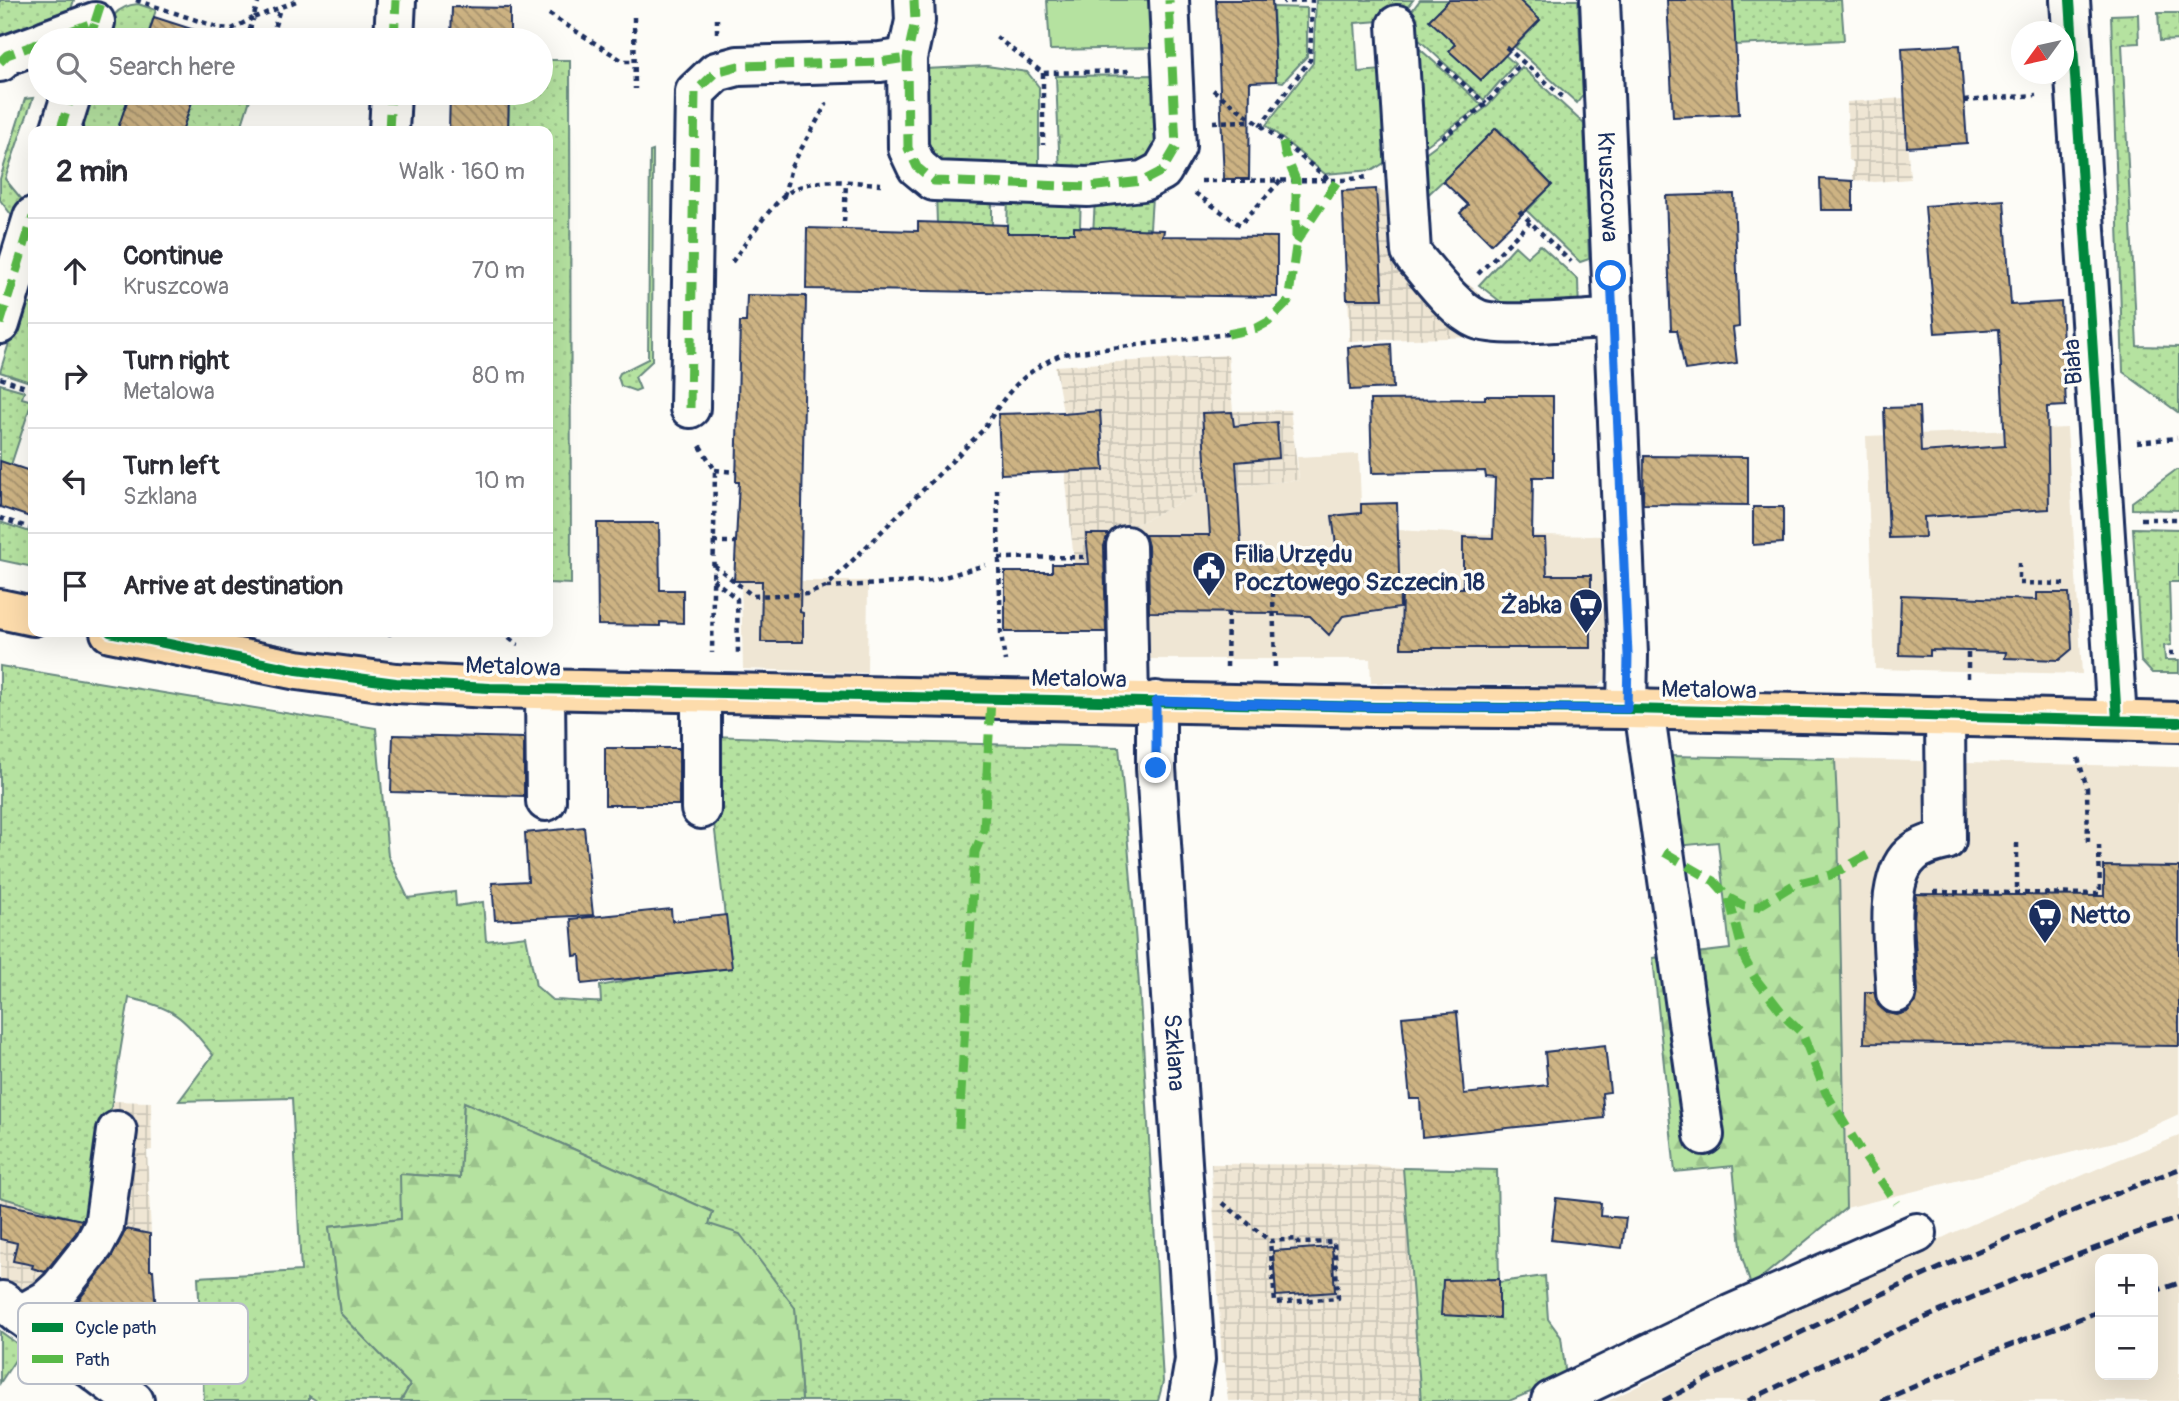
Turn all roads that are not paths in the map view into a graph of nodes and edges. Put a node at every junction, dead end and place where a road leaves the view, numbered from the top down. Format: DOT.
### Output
graph roads {
  1 [pos="396,0"];
  2 [pos="914,0"];
  3 [pos="1169,0"];
  4 [pos="1600,0"];
  5 [pos="2070,0"];
  6 [pos="95,21"];
  7 [pos="1397,25"];
  8 [pos="77,28"];
  9 [pos="395,28"];
  10 [pos="28,47"];
  11 [pos="907,58"];
  12 [pos="0,62"];
  13 [pos="68,105"];
  14 [pos="390,105"];
  15 [pos="62,126"];
  16 [pos="389,126"];
  17 [pos="28,233"];
  18 [pos="1613,319"];
  19 [pos="0,324"];
  20 [pos="695,421"];
  21 [pos="1126,551"];
  22 [pos="0,609"];
  23 [pos="28,615"];
  24 [pos="135,637"];
  25 [pos="545,689"];
  26 [pos="701,693"];
  27 [pos="1142,701"];
  28 [pos="1635,709"];
  29 [pos="1945,716"];
  30 [pos="2117,720"];
  31 [pos="2179,722"];
  32 [pos="547,801"];
  33 [pos="701,809"];
  34 [pos="1896,993"];
  35 [pos="117,1131"];
  36 [pos="1704,1135"];
  37 [pos="1917,1233"];
  38 [pos="31,1303"];
  39 [pos="112,1384"];
  40 [pos="134,1401"];
  41 [pos="1188,1401"];
  42 [pos="1551,1401"];
  1 -- 9 [label="street"];
  2 -- 11 [label="street"];
  3 -- 11 [label="street"];
  4 -- 18 [label="street, Kruszcowa"];
  5 -- 30 [label="street, Biała"];
  6 -- 8 [label="street"];
  7 -- 18 [label="street"];
  10 -- 12 [label="street"];
  11 -- 20 [label="street"];
  13 -- 15 [label="street"];
  14 -- 16 [label="street"];
  17 -- 19 [label="street"];
  18 -- 28 [label="street, Kruszcowa"];
  21 -- 27 [label="street, Szklana"];
  22 -- 23 [label="main road"];
  24 -- 25 [label="main road, Metalowa"];
  25 -- 26 [label="main road, Metalowa"];
  25 -- 32 [label="street"];
  26 -- 27 [label="main road, Metalowa"];
  26 -- 33 [label="street"];
  27 -- 28 [label="main road, Metalowa"];
  27 -- 41 [label="street, Szklana"];
  28 -- 29 [label="main road, Metalowa"];
  28 -- 36 [label="street, Kruszcowa"];
  29 -- 30 [label="main road, Metalowa"];
  29 -- 34 [label="street"];
  30 -- 31 [label="main road, Metalowa"];
  35 -- 38 [label="street"];
  37 -- 42 [label="street"];
  39 -- 40 [label="street"];
}
